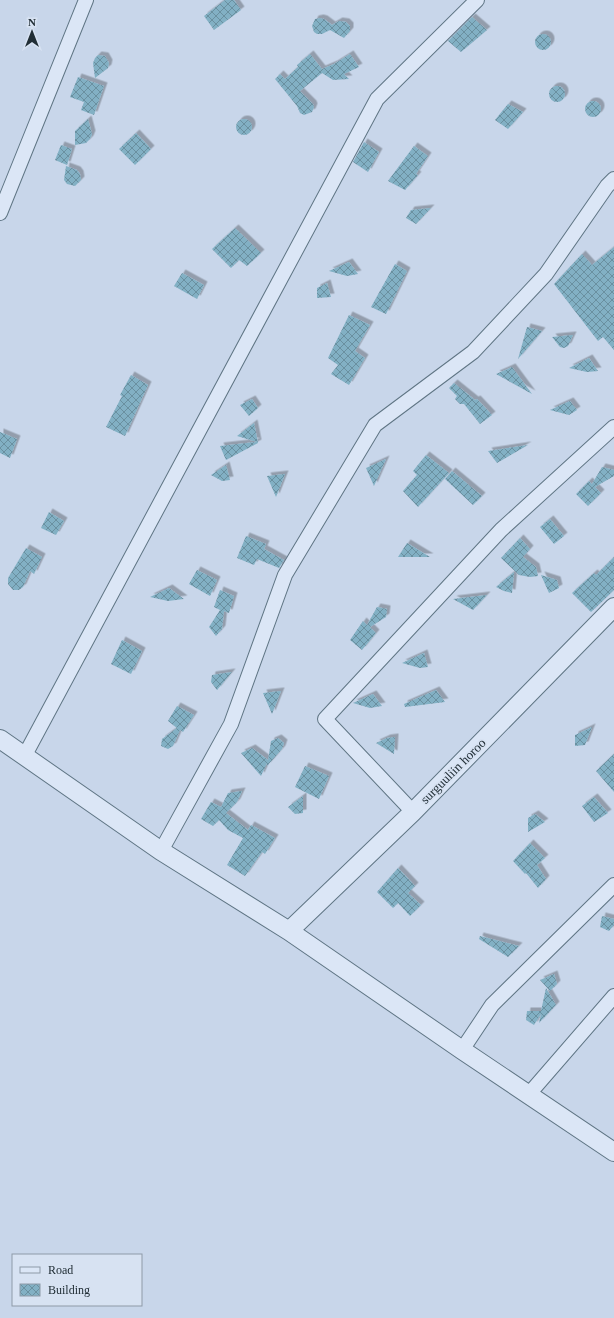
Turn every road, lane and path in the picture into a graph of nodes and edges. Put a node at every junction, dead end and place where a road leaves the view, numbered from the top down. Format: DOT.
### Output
graph roads {
  1 [pos="86,0"];
  2 [pos="477,0"];
  3 [pos="614,179"];
  4 [pos="0,213"];
  5 [pos="614,428"];
  6 [pos="614,607"];
  7 [pos="0,739"];
  8 [pos="25,754"];
  9 [pos="413,812"];
  10 [pos="161,851"];
  11 [pos="614,885"];
  12 [pos="289,931"];
  13 [pos="614,996"];
  14 [pos="462,1050"];
  15 [pos="529,1094"];
  16 [pos="614,1152"];
  1 -- 4 [label="street"];
  2 -- 8 [label="street"];
  3 -- 10 [label="street"];
  5 -- 9 [label="street"];
  6 -- 9 [label="street, surguuliin horoo"];
  7 -- 8 [label="street"];
  8 -- 10 [label="street"];
  9 -- 12 [label="street, surguuliin horoo"];
  10 -- 12 [label="street"];
  11 -- 14 [label="street"];
  12 -- 14 [label="street"];
  13 -- 15 [label="street"];
  14 -- 15 [label="street"];
  15 -- 16 [label="street"];
}
